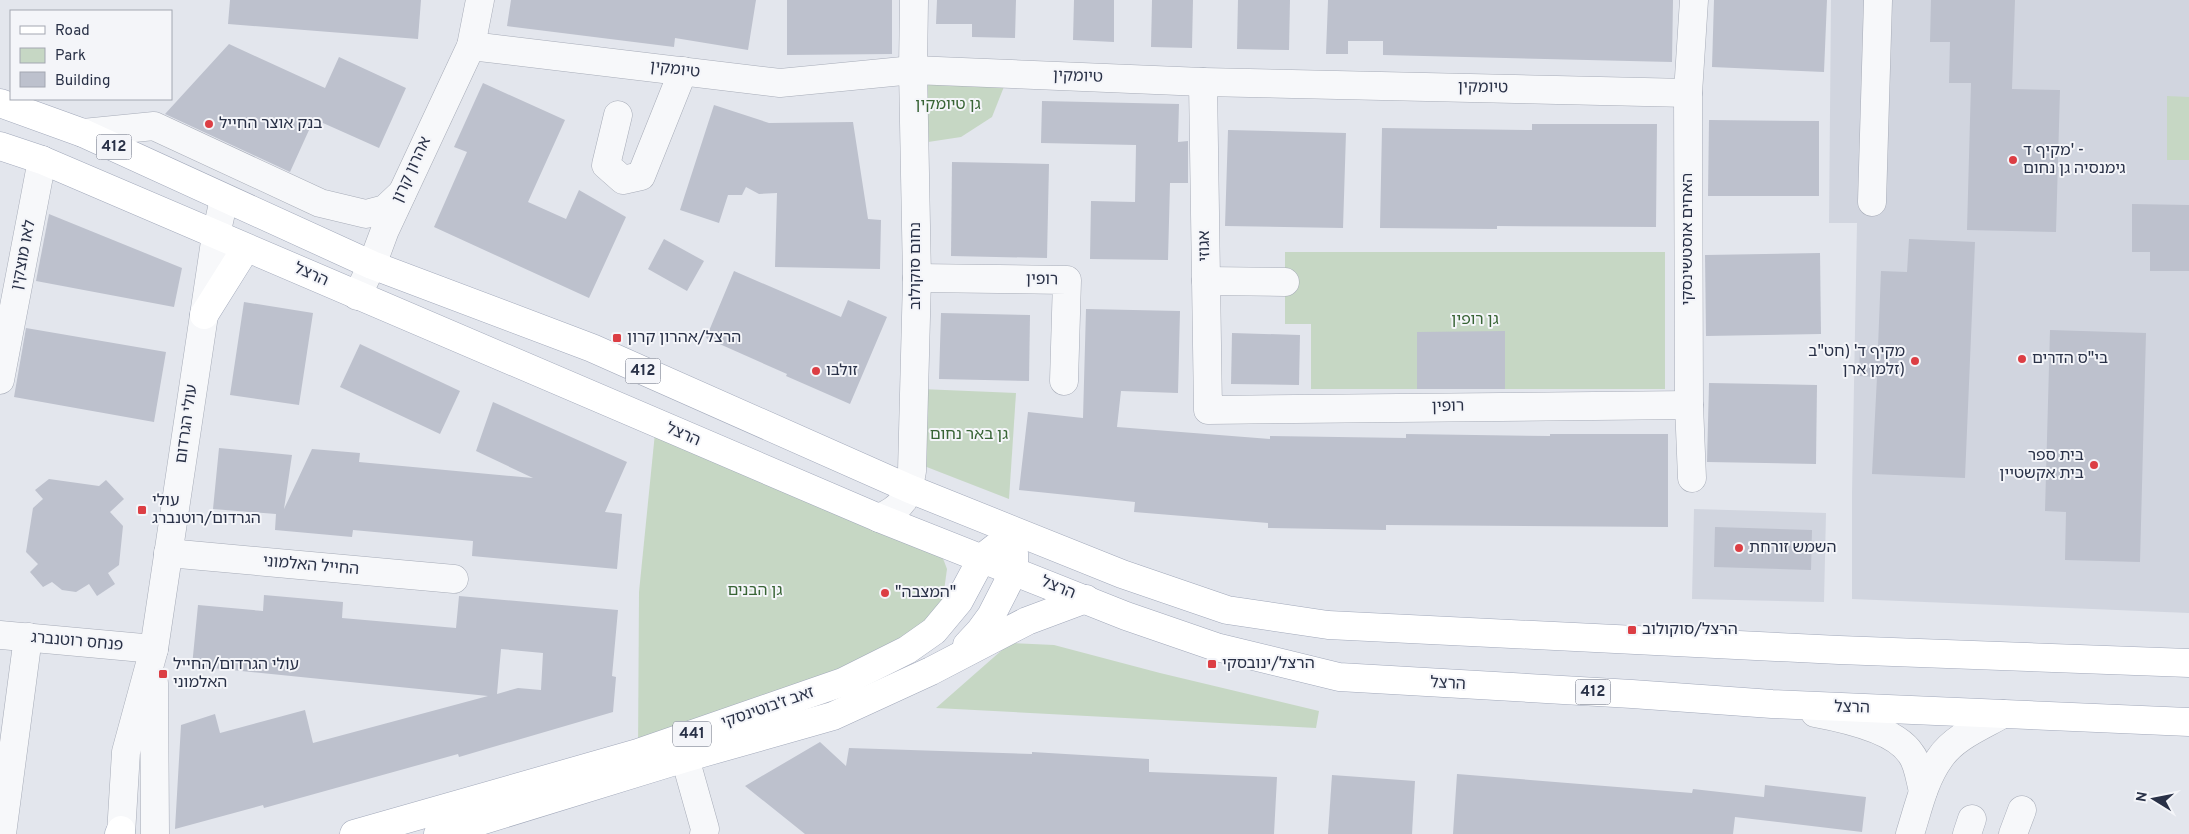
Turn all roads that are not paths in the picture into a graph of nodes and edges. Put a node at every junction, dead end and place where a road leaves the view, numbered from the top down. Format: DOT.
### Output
graph roads {
  1 [pos="480,0"];
  2 [pos="914,0"];
  3 [pos="1694,0"];
  4 [pos="1878,0"];
  5 [pos="471,46"];
  6 [pos="913,70"];
  7 [pos="683,71"];
  8 [pos="1203,82"];
  9 [pos="1688,93"];
  10 [pos="0,103"];
  11 [pos="618,115"];
  12 [pos="83,133"];
  13 [pos="0,146"];
  14 [pos="42,160"];
  15 [pos="402,193"];
  16 [pos="224,199"];
  17 [pos="1872,202"];
  18 [pos="216,235"];
  19 [pos="246,248"];
  20 [pos="372,265"];
  21 [pos="917,278"];
  22 [pos="1206,281"];
  23 [pos="1285,282"];
  24 [pos="357,296"];
  25 [pos="204,315"];
  26 [pos="0,380"];
  27 [pos="1064,381"];
  28 [pos="1689,405"];
  29 [pos="1208,410"];
  30 [pos="1692,478"];
  31 [pos="910,489"];
  32 [pos="879,518"];
  33 [pos="1014,532"];
  34 [pos="168,554"];
  35 [pos="982,558"];
  36 [pos="1014,571"];
  37 [pos="454,578"];
  38 [pos="1086,599"];
  39 [pos="0,635"];
  40 [pos="28,638"];
  41 [pos="154,650"];
  42 [pos="2189,663"];
  43 [pos="931,671"];
  44 [pos="1772,704"];
  45 [pos="2003,714"];
  46 [pos="2189,722"];
  47 [pos="685,758"];
  48 [pos="1923,791"];
  49 [pos="121,833"];
  50 [pos="2,834"];
  51 [pos="155,834"];
  52 [pos="354,834"];
  53 [pos="438,834"];
  54 [pos="704,834"];
  55 [pos="1910,834"];
  1 -- 5 [label="street, אהרון קרון"];
  2 -- 6 [label="street, נחום סוקולוב"];
  3 -- 9 [label="street, האחים אוסטשינסקי"];
  4 -- 17 [label="street"];
  5 -- 7 [label="street, טיומקין"];
  5 -- 15 [label="street, אהרון קרון"];
  6 -- 7 [label="street, טיומקין"];
  6 -- 8 [label="street, טיומקין"];
  6 -- 21 [label="street, נחום סוקולוב"];
  7 -- 11 [label="street"];
  8 -- 9 [label="street, טיומקין"];
  8 -- 22 [label="street, אגוזי"];
  9 -- 28 [label="street, האחים אוסטשינסקי"];
  10 -- 12 [label="main road, 412"];
  12 -- 15 [label="street"];
  12 -- 16 [label="main road, 412"];
  13 -- 14 [label="main road, הרצל / 412"];
  14 -- 18 [label="main road, הרצל / 412"];
  14 -- 26 [label="street, לאו מוצקין"];
  15 -- 20 [label="street, אהרון קרון"];
  16 -- 18 [label="street, עולי הגרדום"];
  16 -- 20 [label="main road, 412"];
  18 -- 19 [label="main road, הרצל / 412"];
  18 -- 25 [label="street, עולי הגרדום"];
  19 -- 24 [label="main road, הרצל / 412"];
  19 -- 25 [label="main road"];
  20 -- 24 [label="street, אהרון קרון"];
  20 -- 31 [label="main road, 412"];
  21 -- 27 [label="street, רופין"];
  21 -- 31 [label="street, נחום סוקולוב"];
  22 -- 23 [label="street"];
  22 -- 29 [label="street, אגוזי"];
  24 -- 32 [label="main road, הרצל / 412"];
  25 -- 34 [label="street, עולי הגרדום"];
  28 -- 29 [label="street, רופין"];
  28 -- 30 [label="street, האחים אוסטשינסקי"];
  31 -- 32 [label="street"];
  31 -- 33 [label="main road, 412"];
  32 -- 35 [label="main road, הרצל / 412"];
  33 -- 35 [label="main road, זאב ז'בוטינסקי / 441"];
  33 -- 36 [label="main road"];
  33 -- 42 [label="main road, 412"];
  34 -- 37 [label="street, החייל האלמוני"];
  34 -- 41 [label="street, עולי הגרדום"];
  35 -- 36 [label="main road, הרצל / 412"];
  35 -- 52 [label="main road, זאב ז'בוטינסקי / 441"];
  36 -- 38 [label="main road, הרצל / 412"];
  36 -- 43 [label="main road"];
  38 -- 43 [label="main road, זאב ז'בוטינסקי / 441"];
  38 -- 44 [label="main road, הרצל / 412"];
  39 -- 40 [label="street, פנחס רוטנברג"];
  40 -- 41 [label="street, פנחס רוטנברג"];
  40 -- 50 [label="street"];
  41 -- 49 [label="street, עולי הגרדום"];
  41 -- 51 [label="street, עולי הגרדום"];
  43 -- 47 [label="main road, זאב ז'בוטינסקי / 441"];
  44 -- 45 [label="main road, הרצל / 412"];
  44 -- 48 [label="street"];
  45 -- 46 [label="main road, הרצל / 412"];
  45 -- 48 [label="street"];
  47 -- 53 [label="main road, זאב ז'בוטינסקי / 441"];
  47 -- 54 [label="street"];
  48 -- 55 [label="street"];
}
